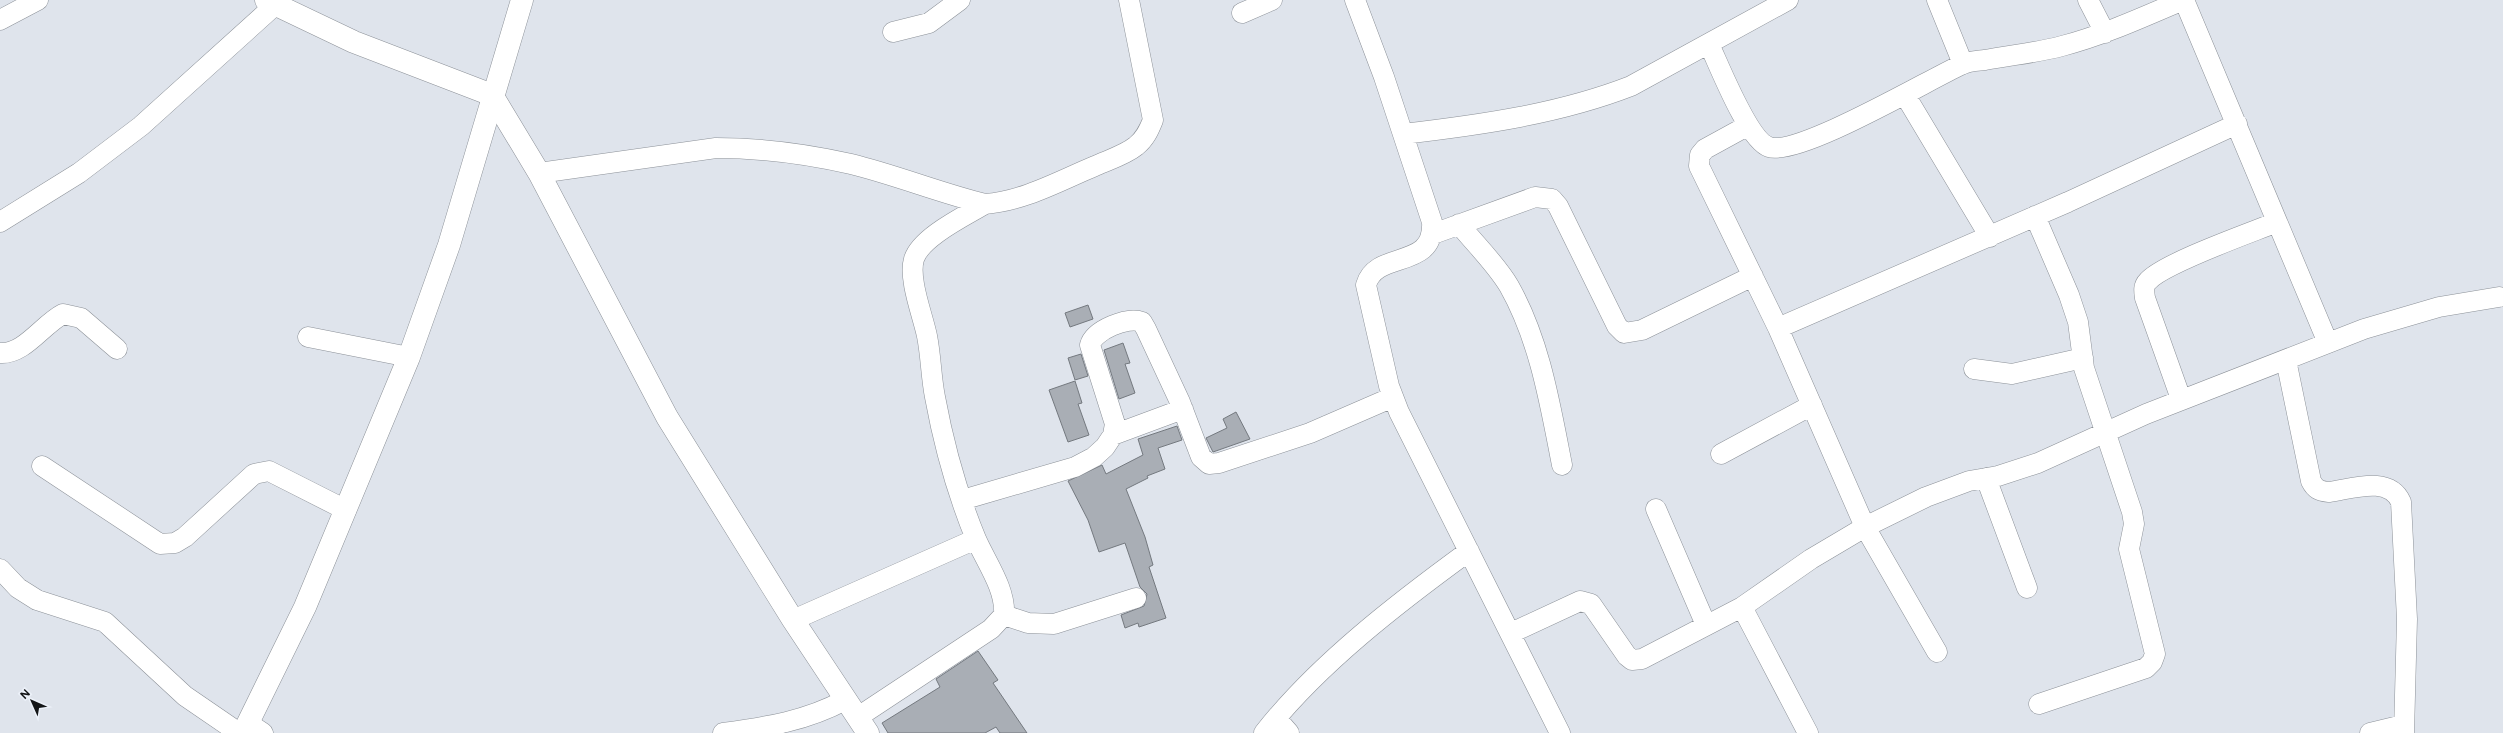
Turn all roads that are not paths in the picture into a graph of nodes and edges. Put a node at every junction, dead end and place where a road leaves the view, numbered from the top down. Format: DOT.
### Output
graph roads {
  1 [pos="38,0"];
  2 [pos="522,0"];
  3 [pos="960,0"];
  4 [pos="1129,0"];
  5 [pos="1272,0"];
  6 [pos="1355,0"];
  7 [pos="1788,0"];
  8 [pos="1937,0"];
  9 [pos="2088,0"];
  10 [pos="2184,0"];
  11 [pos="270,2"];
  12 [pos="1242,13"];
  13 [pos="0,20"];
  14 [pos="892,32"];
  15 [pos="2105,33"];
  16 [pos="1710,44"];
  17 [pos="1963,64"];
  18 [pos="492,95"];
  19 [pos="1905,95"];
  20 [pos="2237,124"];
  21 [pos="1748,126"];
  22 [pos="1403,134"];
  23 [pos="539,173"];
  24 [pos="985,204"];
  25 [pos="2035,216"];
  26 [pos="0,222"];
  27 [pos="2277,222"];
  28 [pos="1459,224"];
  29 [pos="1433,234"];
  30 [pos="1990,237"];
  31 [pos="1753,276"];
  32 [pos="2499,297"];
  33 [pos="1778,328"];
  34 [pos="308,337"];
  35 [pos="2328,343"];
  36 [pos="117,349"];
  37 [pos="0,353"];
  38 [pos="409,357"];
  39 [pos="2082,358"];
  40 [pos="2286,360"];
  41 [pos="1974,369"];
  42 [pos="1393,398"];
  43 [pos="2181,399"];
  44 [pos="1812,405"];
  45 [pos="1183,409"];
  46 [pos="2106,432"];
  47 [pos="1113,435"];
  48 [pos="1721,454"];
  49 [pos="1562,465"];
  50 [pos="42,466"];
  51 [pos="1986,478"];
  52 [pos="962,500"];
  53 [pos="1656,509"];
  54 [pos="346,510"];
  55 [pos="1866,527"];
  56 [pos="976,539"];
  57 [pos="1469,551"];
  58 [pos="0,569"];
  59 [pos="2027,588"];
  60 [pos="1136,598"];
  61 [pos="1742,607"];
  62 [pos="1004,615"];
  63 [pos="793,620"];
  64 [pos="1706,625"];
  65 [pos="1510,633"];
  66 [pos="1936,652"];
  67 [pos="2039,704"];
  68 [pos="857,717"];
  69 [pos="1270,725"];
  70 [pos="2404,729"];
  71 [pos="248,730"];
  72 [pos="723,733"];
  73 [pos="1288,733"];
  74 [pos="1560,733"];
  75 [pos="1808,733"];
  76 [pos="2370,733"];
  1 -- 13 [label="street"];
  2 -- 18 [label="street"];
  3 -- 14 [label="street"];
  4 -- 24 [label="street"];
  5 -- 12 [label="street"];
  6 -- 22 [label="street"];
  7 -- 16 [label="street"];
  8 -- 17 [label="street"];
  9 -- 15 [label="street"];
  10 -- 15 [label="street"];
  10 -- 20 [label="street"];
  11 -- 18 [label="street"];
  11 -- 26 [label="street"];
  15 -- 17 [label="street"];
  16 -- 21 [label="street"];
  16 -- 22 [label="street"];
  17 -- 19 [label="street"];
  18 -- 23 [label="street"];
  18 -- 38 [label="street"];
  19 -- 21 [label="street"];
  19 -- 30 [label="street"];
  20 -- 25 [label="street"];
  20 -- 27 [label="street"];
  21 -- 31 [label="street"];
  22 -- 29 [label="street"];
  23 -- 24 [label="street"];
  23 -- 63 [label="street"];
  24 -- 52 [label="street"];
  25 -- 30 [label="street"];
  25 -- 39 [label="street"];
  27 -- 35 [label="street"];
  27 -- 43 [label="street"];
  28 -- 29 [label="street"];
  28 -- 31 [label="street"];
  28 -- 49 [label="street"];
  29 -- 42 [label="street"];
  30 -- 33 [label="street"];
  31 -- 33 [label="street"];
  32 -- 35 [label="street"];
  33 -- 44 [label="street"];
  34 -- 38 [label="street"];
  35 -- 40 [label="street"];
  36 -- 37 [label="street"];
  38 -- 54 [label="street"];
  39 -- 41 [label="street"];
  39 -- 46 [label="street"];
  40 -- 43 [label="street"];
  40 -- 70 [label="street"];
  42 -- 45 [label="street"];
  42 -- 57 [label="street"];
  43 -- 46 [label="street"];
  44 -- 48 [label="street"];
  44 -- 55 [label="street"];
  45 -- 47 [label="street"];
  45 -- 47 [label="street"];
  46 -- 51 [label="street"];
  46 -- 67 [label="street"];
  47 -- 52 [label="street"];
  50 -- 54 [label="street"];
  51 -- 55 [label="street"];
  51 -- 59 [label="street"];
  52 -- 56 [label="street"];
  53 -- 64 [label="street"];
  54 -- 71 [label="street"];
  55 -- 61 [label="street"];
  55 -- 66 [label="street"];
  56 -- 62 [label="street"];
  56 -- 63 [label="street"];
  57 -- 65 [label="street"];
  57 -- 69 [label="street"];
  58 -- 71 [label="street"];
  60 -- 62 [label="street"];
  61 -- 64 [label="street"];
  61 -- 75 [label="street"];
  62 -- 68 [label="street"];
  63 -- 68 [label="street"];
  64 -- 65 [label="street"];
  65 -- 74 [label="street"];
  68 -- 72 [label="street"];
  69 -- 73 [label="street"];
  70 -- 76 [label="street"];
}
